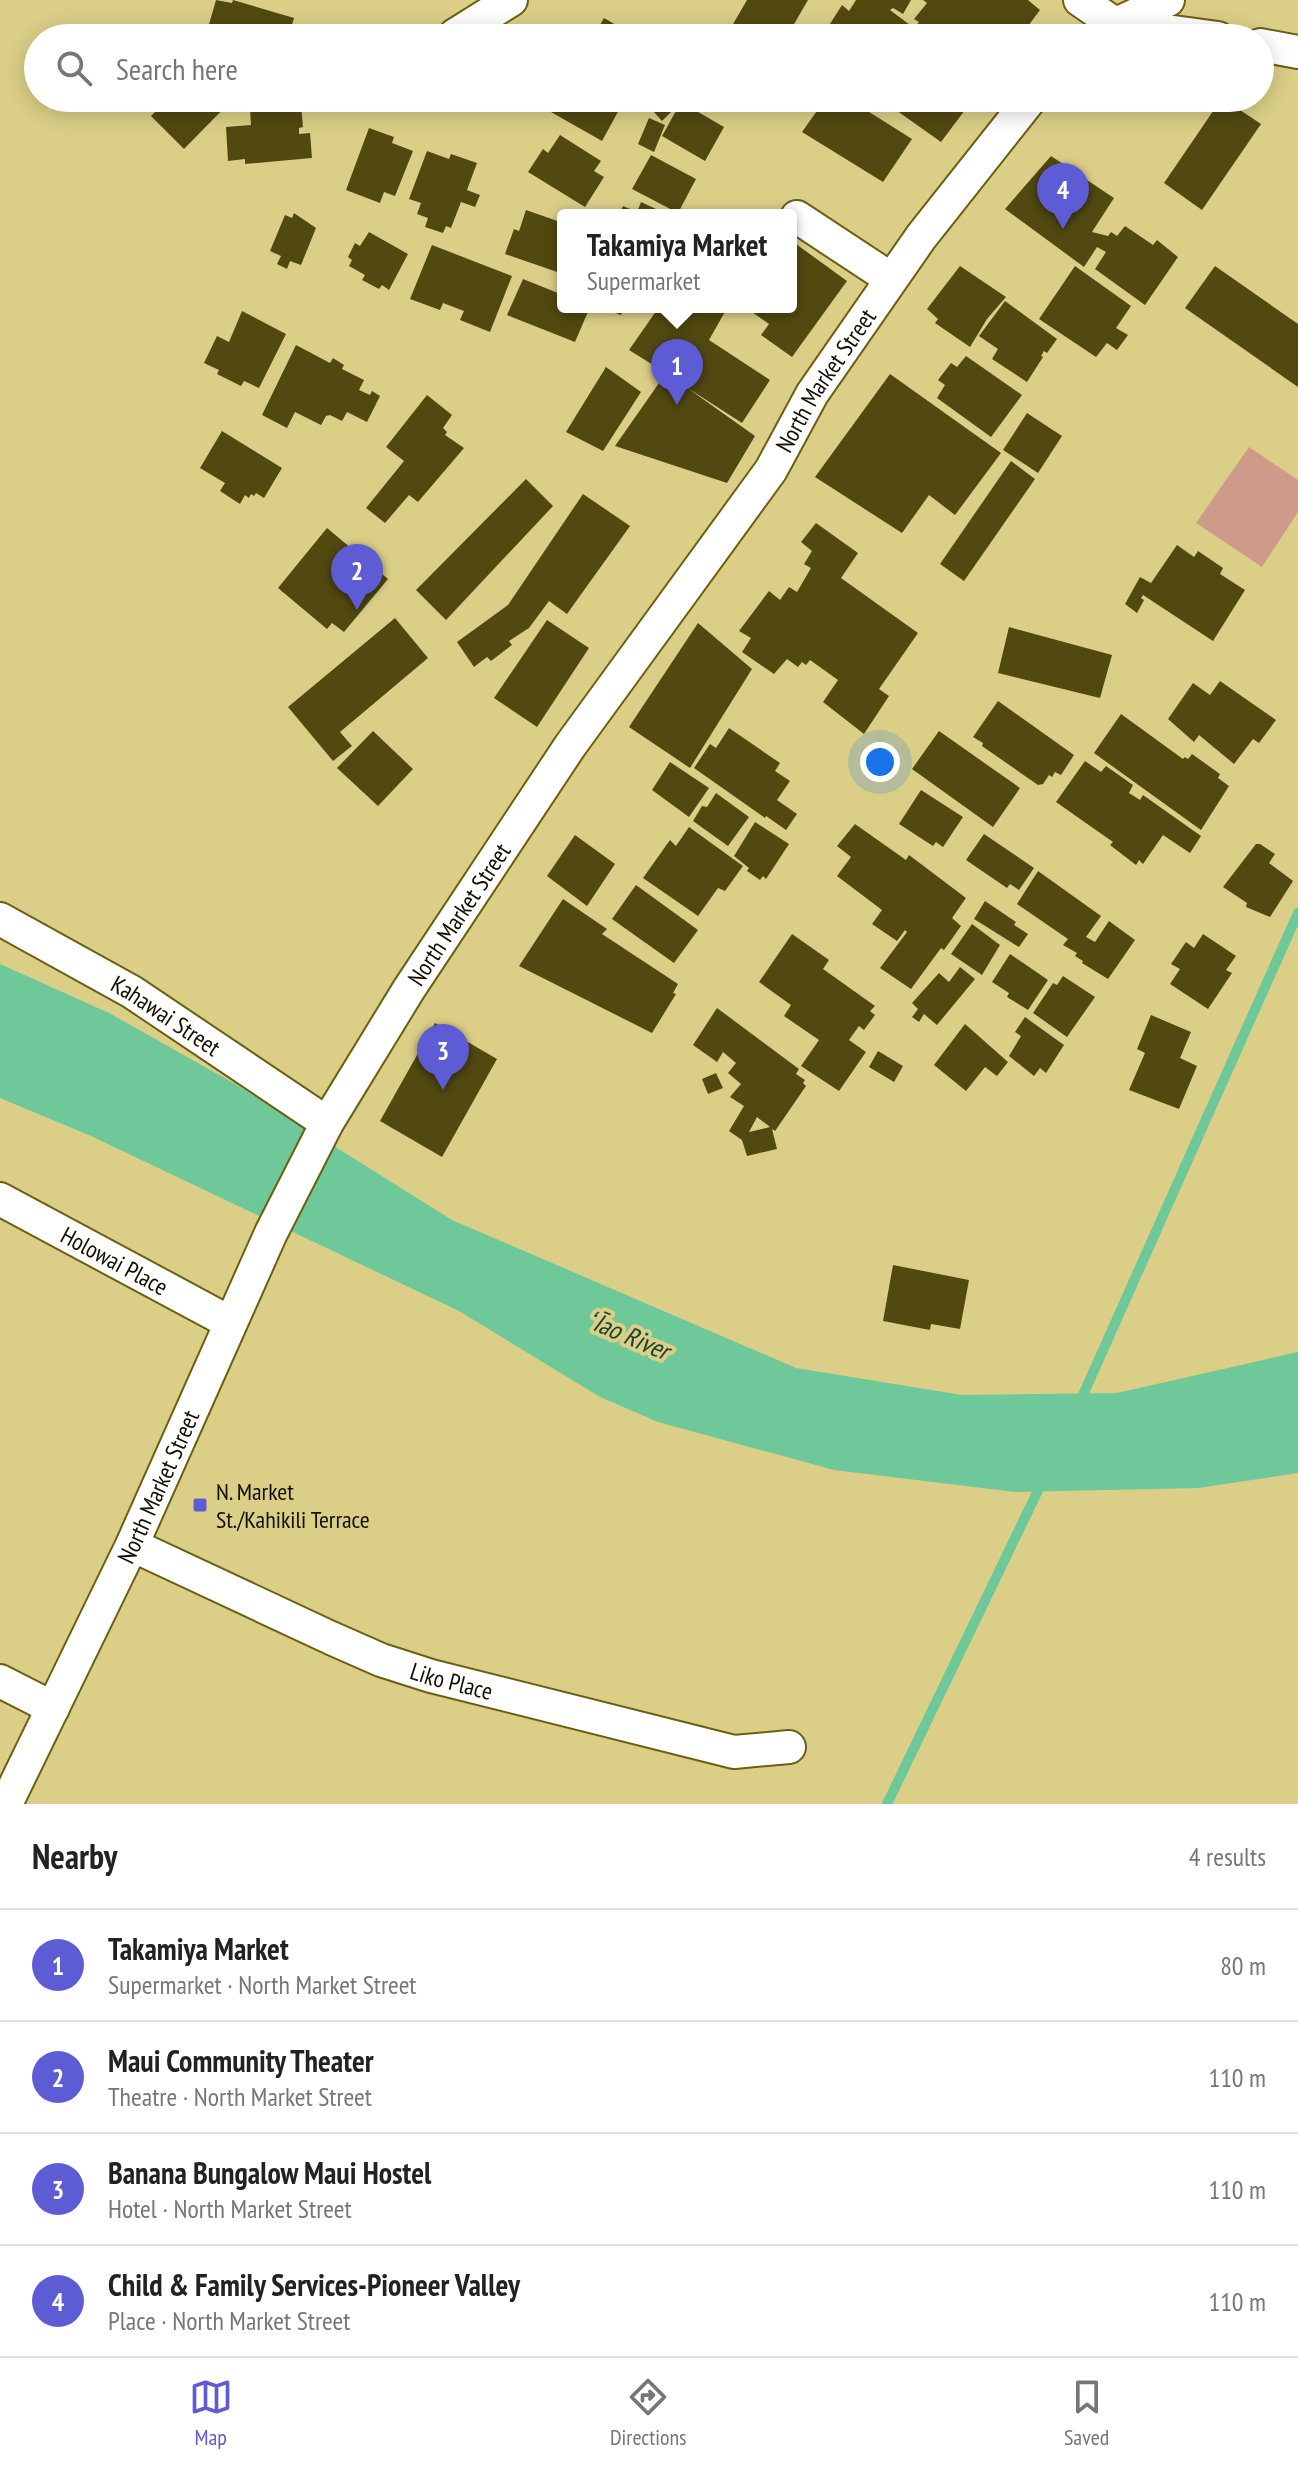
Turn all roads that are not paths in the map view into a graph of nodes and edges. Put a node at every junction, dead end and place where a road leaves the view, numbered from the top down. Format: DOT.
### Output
graph roads {
  1 [pos="511,0"];
  2 [pos="1080,0"];
  3 [pos="1168,0"];
  4 [pos="473,24"];
  5 [pos="1101,24"];
  6 [pos="1121,24"];
  7 [pos="1274,48"];
  8 [pos="1298,52"];
  9 [pos="1020,112"];
  10 [pos="797,217"];
  11 [pos="891,279"];
  12 [pos="0,919"];
  13 [pos="327,1123"];
  14 [pos="0,1199"];
  15 [pos="229,1322"];
  16 [pos="132,1545"];
  17 [pos="0,1681"];
  18 [pos="53,1708"];
  19 [pos="789,1747"];
  20 [pos="6,1804"];
  1 -- 4 [label="street"];
  2 -- 5 [label="street"];
  3 -- 6 [label="street"];
  7 -- 8 [label="street"];
  9 -- 11 [label="street, North Market Street"];
  10 -- 11 [label="street"];
  11 -- 13 [label="street, North Market Street"];
  12 -- 13 [label="street, Kahawai Street"];
  13 -- 15 [label="street, North Market Street"];
  14 -- 15 [label="street, Holowai Place"];
  15 -- 16 [label="street, North Market Street"];
  16 -- 18 [label="street, North Market Street"];
  16 -- 19 [label="street, Liko Place"];
  17 -- 18 [label="street"];
  18 -- 20 [label="street, North Market Street"];
}
